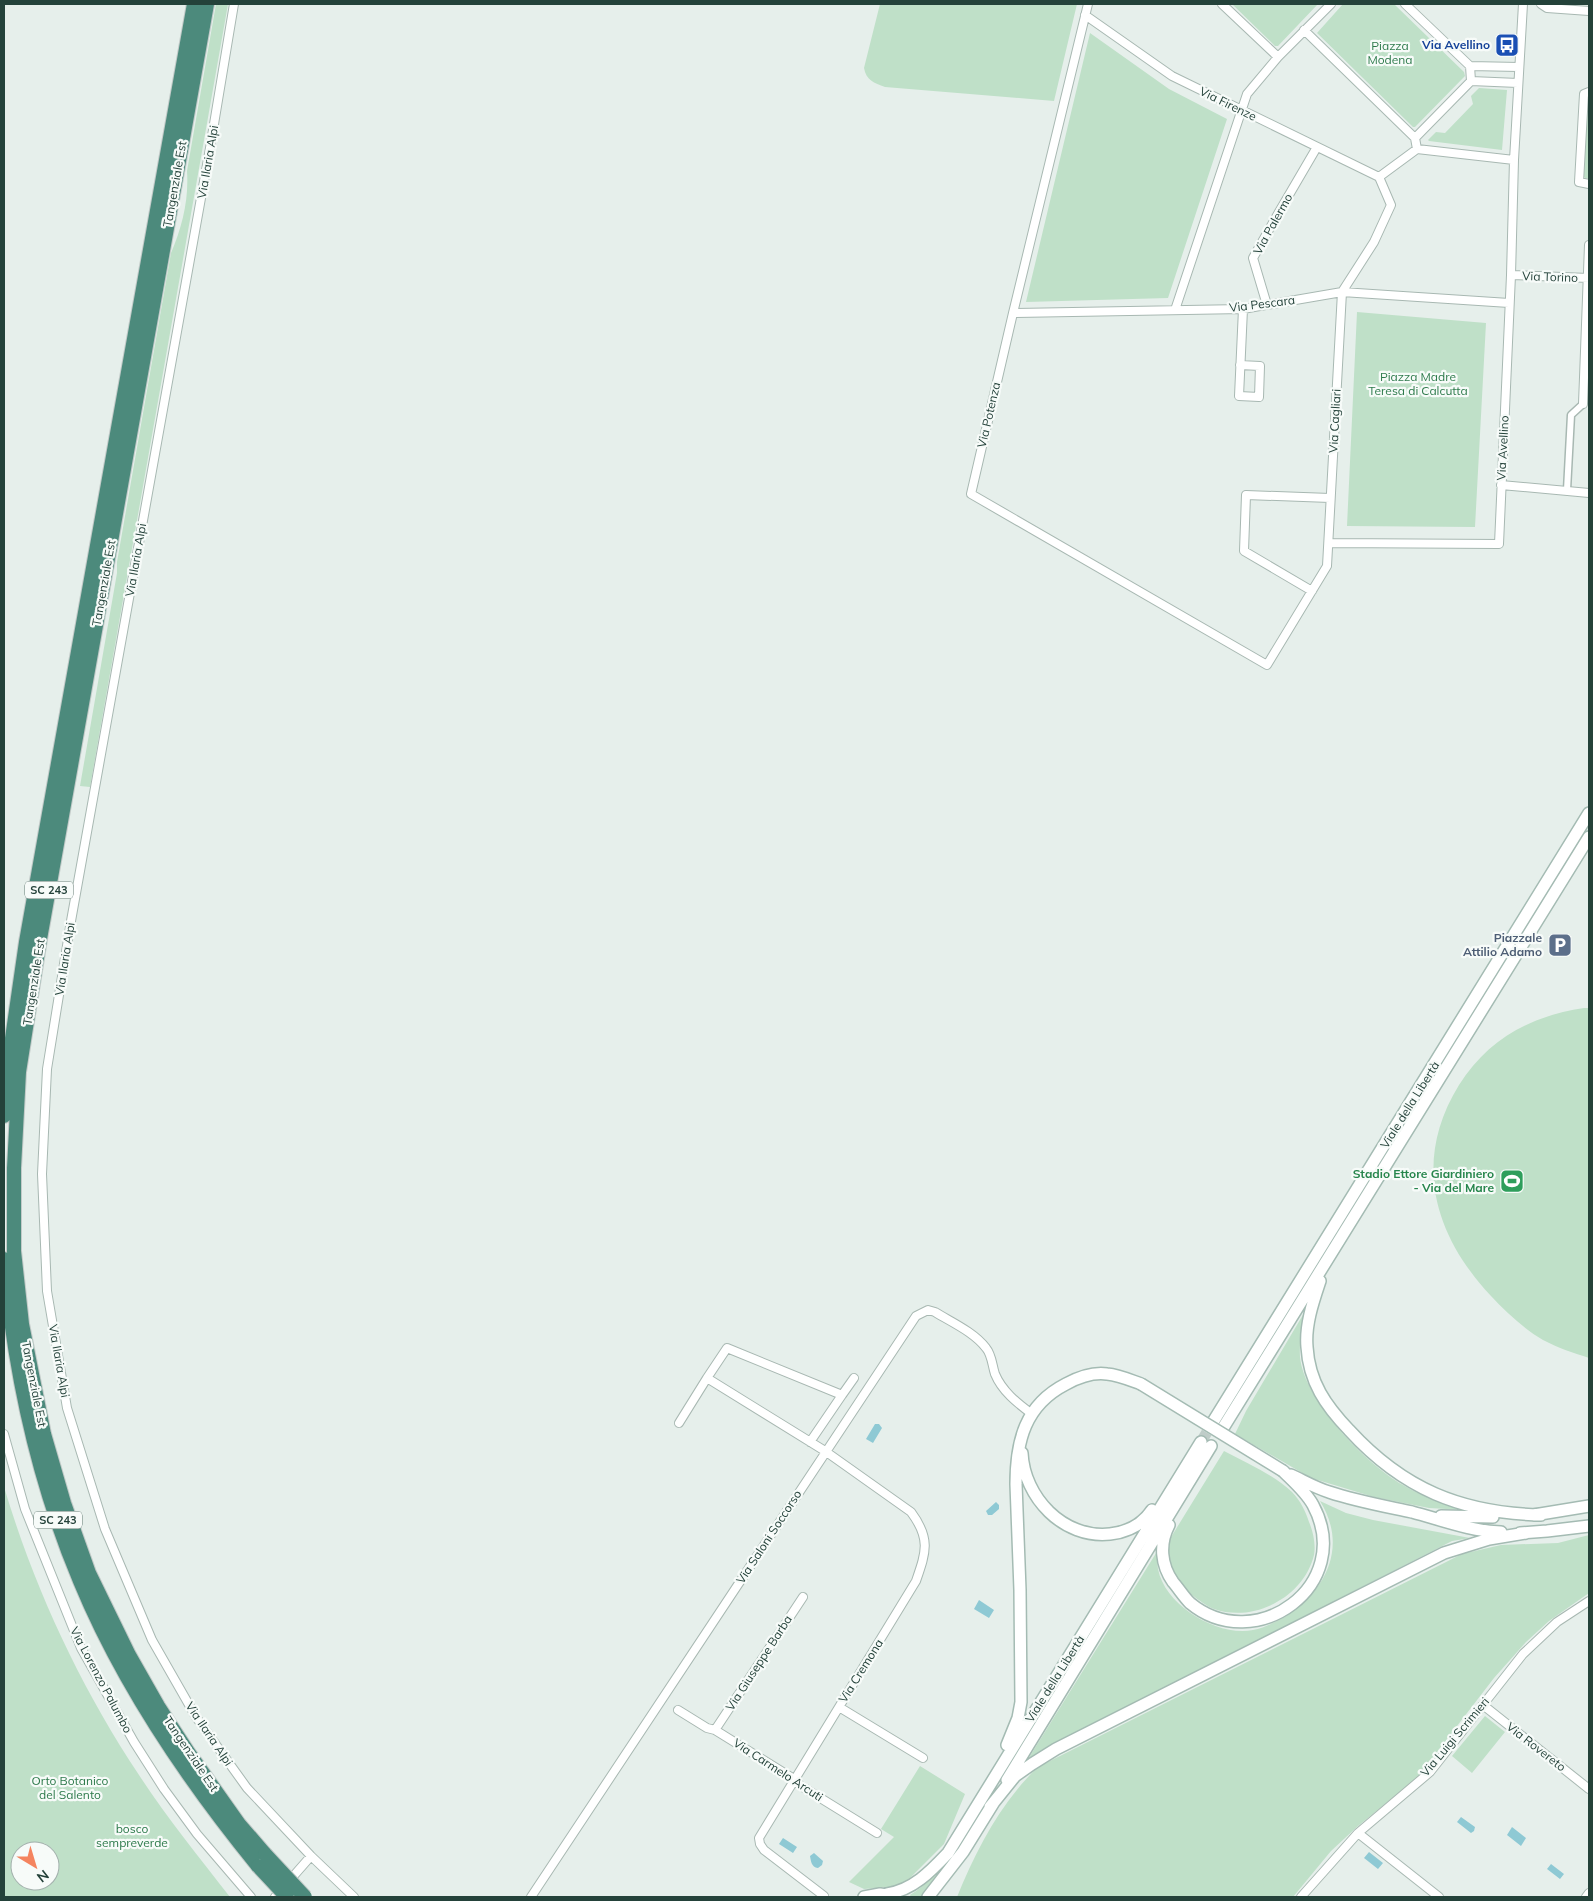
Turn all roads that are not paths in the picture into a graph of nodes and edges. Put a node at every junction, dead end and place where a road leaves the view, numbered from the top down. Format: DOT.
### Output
graph roads {
  1 [pos="194,4"];
  2 [pos="207,4"];
  3 [pos="234,4"];
  4 [pos="1088,4"];
  5 [pos="1222,4"];
  6 [pos="1331,4"];
  7 [pos="1405,4"];
  8 [pos="1516,4"];
  9 [pos="1523,4"];
  10 [pos="1541,4"];
  11 [pos="1589,11"];
  12 [pos="1086,15"];
  13 [pos="1304,30"];
  14 [pos="1278,57"];
  15 [pos="1470,66"];
  16 [pos="1519,68"];
  17 [pos="1471,81"];
  18 [pos="1518,83"];
  19 [pos="1589,92"];
  20 [pos="1241,110"];
  21 [pos="1415,138"];
  22 [pos="1317,147"];
  23 [pos="1417,149"];
  24 [pos="1514,160"];
  25 [pos="1379,177"];
  26 [pos="1589,184"];
  27 [pos="1589,245"];
  28 [pos="1511,275"];
  29 [pos="1589,278"];
  30 [pos="1342,292"];
  31 [pos="1510,303"];
  32 [pos="1267,305"];
  33 [pos="1243,309"];
  34 [pos="1175,310"];
  35 [pos="1013,313"];
  36 [pos="1240,365"];
  37 [pos="1583,404"];
  38 [pos="1501,485"];
  39 [pos="1567,490"];
  40 [pos="1589,493"];
  41 [pos="1330,498"];
  42 [pos="1330,543"];
  43 [pos="1312,591"];
  44 [pos="1267,665"];
  45 [pos="1589,813"];
  46 [pos="1589,837"];
  47 [pos="4,1116"];
  48 [pos="1329,1258"];
  49 [pos="4,1259"];
  50 [pos="707,1378"];
  51 [pos="854,1378"];
  52 [pos="842,1395"];
  53 [pos="1032,1414"];
  54 [pos="679,1423"];
  55 [pos="4,1434"];
  56 [pos="1022,1436"];
  57 [pos="810,1442"];
  58 [pos="1206,1444"];
  59 [pos="825,1451"];
  60 [pos="1283,1471"];
  61 [pos="1586,1507"];
  62 [pos="1412,1513"];
  63 [pos="1541,1515"];
  64 [pos="1589,1526"];
  65 [pos="1526,1533"];
  66 [pos="803,1596"];
  67 [pos="1589,1601"];
  68 [pos="1483,1705"];
  69 [pos="839,1707"];
  70 [pos="678,1710"];
  71 [pos="715,1730"];
  72 [pos="923,1758"];
  73 [pos="794,1778"];
  74 [pos="1589,1789"];
  75 [pos="990,1807"];
  76 [pos="962,1830"];
  77 [pos="877,1833"];
  78 [pos="1358,1833"];
  79 [pos="311,1856"];
  80 [pos="261,1860"];
  81 [pos="1589,1893"];
  82 [pos="892,1896"];
  83 [pos="251,1897"];
  84 [pos="274,1897"];
  85 [pos="287,1897"];
  86 [pos="305,1897"];
  87 [pos="354,1897"];
  88 [pos="531,1897"];
  89 [pos="826,1897"];
  90 [pos="864,1897"];
  91 [pos="928,1897"];
  92 [pos="1301,1897"];
  93 [pos="1439,1897"];
  94 [pos="1586,1897"];
  1 -- 47 [label="highway, Tangenziale Est / SC 243"];
  2 -- 80 [label="highway, Tangenziale Est / SC 243"];
  3 -- 79 [label="street, Via Ilaria Alpi"];
  4 -- 12 [label="street, Via Potenza"];
  5 -- 14 [label="street"];
  6 -- 13 [label="street"];
  7 -- 15 [label="street"];
  8 -- 9 [label="street"];
  9 -- 16 [label="street, Via Avellino"];
  10 -- 11 [label="street"];
  12 -- 20 [label="street, Via Firenze"];
  12 -- 35 [label="street, Via Potenza"];
  13 -- 14 [label="street"];
  13 -- 21 [label="street"];
  14 -- 20 [label="street"];
  15 -- 16 [label="street"];
  15 -- 17 [label="street"];
  16 -- 18 [label="street, Via Avellino"];
  17 -- 18 [label="street"];
  17 -- 21 [label="street"];
  18 -- 24 [label="street, Via Avellino"];
  19 -- 26 [label="street"];
  20 -- 22 [label="street, Via Firenze"];
  20 -- 34 [label="street"];
  21 -- 23 [label="street"];
  22 -- 25 [label="street, Via Firenze"];
  22 -- 32 [label="street, Via Palermo"];
  23 -- 24 [label="street"];
  23 -- 25 [label="street"];
  24 -- 28 [label="street, Via Avellino"];
  25 -- 30 [label="street, Via Cagliari"];
  27 -- 29 [label="street"];
  28 -- 29 [label="street, Via Torino"];
  28 -- 31 [label="street, Via Avellino"];
  29 -- 37 [label="street"];
  30 -- 31 [label="street, Via Pescara"];
  30 -- 32 [label="street, Via Pescara"];
  30 -- 41 [label="street, Via Cagliari"];
  31 -- 38 [label="street, Via Avellino"];
  32 -- 33 [label="street, Via Pescara"];
  33 -- 34 [label="street, Via Pescara"];
  33 -- 36 [label="street"];
  34 -- 35 [label="street, Via Pescara"];
  35 -- 44 [label="street, Via Potenza"];
  36 -- 36 [label="street"];
  37 -- 39 [label="street"];
  38 -- 39 [label="street"];
  38 -- 42 [label="street, Via Avellino"];
  39 -- 40 [label="street"];
  41 -- 42 [label="street, Via Cagliari"];
  41 -- 43 [label="street"];
  42 -- 43 [label="street, Via Cagliari"];
  43 -- 44 [label="street, Via Cagliari"];
  45 -- 48 [label="main road, Viale della Libertà"];
  46 -- 48 [label="main road, Viale della Libertà"];
  48 -- 63 [label="main road"];
  49 -- 80 [label="highway, Tangenziale Est / SC 243"];
  50 -- 52 [label="street"];
  50 -- 54 [label="street"];
  50 -- 57 [label="street, Via Cremona"];
  51 -- 52 [label="street"];
  52 -- 57 [label="street"];
  53 -- 56 [label="main road"];
  53 -- 59 [label="street, Via Saloni Soccorso"];
  53 -- 60 [label="main road, bridge"];
  55 -- 83 [label="street, Via Lorenzo Palumbo"];
  56 -- 58 [label="main road"];
  56 -- 76 [label="main road"];
  57 -- 59 [label="street, Via Cremona"];
  58 -- 60 [label="main road"];
  58 -- 75 [label="main road, Viale della Libertà"];
  58 -- 76 [label="main road, Viale della Libertà"];
  59 -- 69 [label="street, Via Cremona"];
  59 -- 88 [label="street, Via Saloni Soccorso"];
  60 -- 62 [label="main road"];
  61 -- 63 [label="main road"];
  61 -- 64 [label="main road"];
  62 -- 63 [label="main road"];
  62 -- 65 [label="main road"];
  64 -- 65 [label="main road"];
  65 -- 75 [label="main road"];
  66 -- 71 [label="street, Via Giuseppe Barba"];
  67 -- 68 [label="street, Via Luigi Scrimieri"];
  68 -- 74 [label="street, Via Rovereto"];
  68 -- 78 [label="street, Via Luigi Scrimieri"];
  69 -- 72 [label="street"];
  69 -- 73 [label="street, Via Cremona"];
  70 -- 71 [label="street, Via Carmelo Arcuti"];
  71 -- 73 [label="street, Via Carmelo Arcuti"];
  73 -- 77 [label="street, Via Carmelo Arcuti"];
  73 -- 89 [label="street, Via Cremona"];
  75 -- 91 [label="main road, Viale della Libertà"];
  76 -- 82 [label="main road, Viale della Libertà"];
  78 -- 92 [label="street, Via Luigi Scrimieri"];
  78 -- 93 [label="street"];
  79 -- 84 [label="street"];
  79 -- 87 [label="street"];
  80 -- 85 [label="highway, Tangenziale Est / SC 243, bridge"];
  80 -- 86 [label="highway, Tangenziale Est / SC 243, bridge"];
  81 -- 94 [label="street"];
  82 -- 90 [label="main road, Viale della Libertà"];
}
